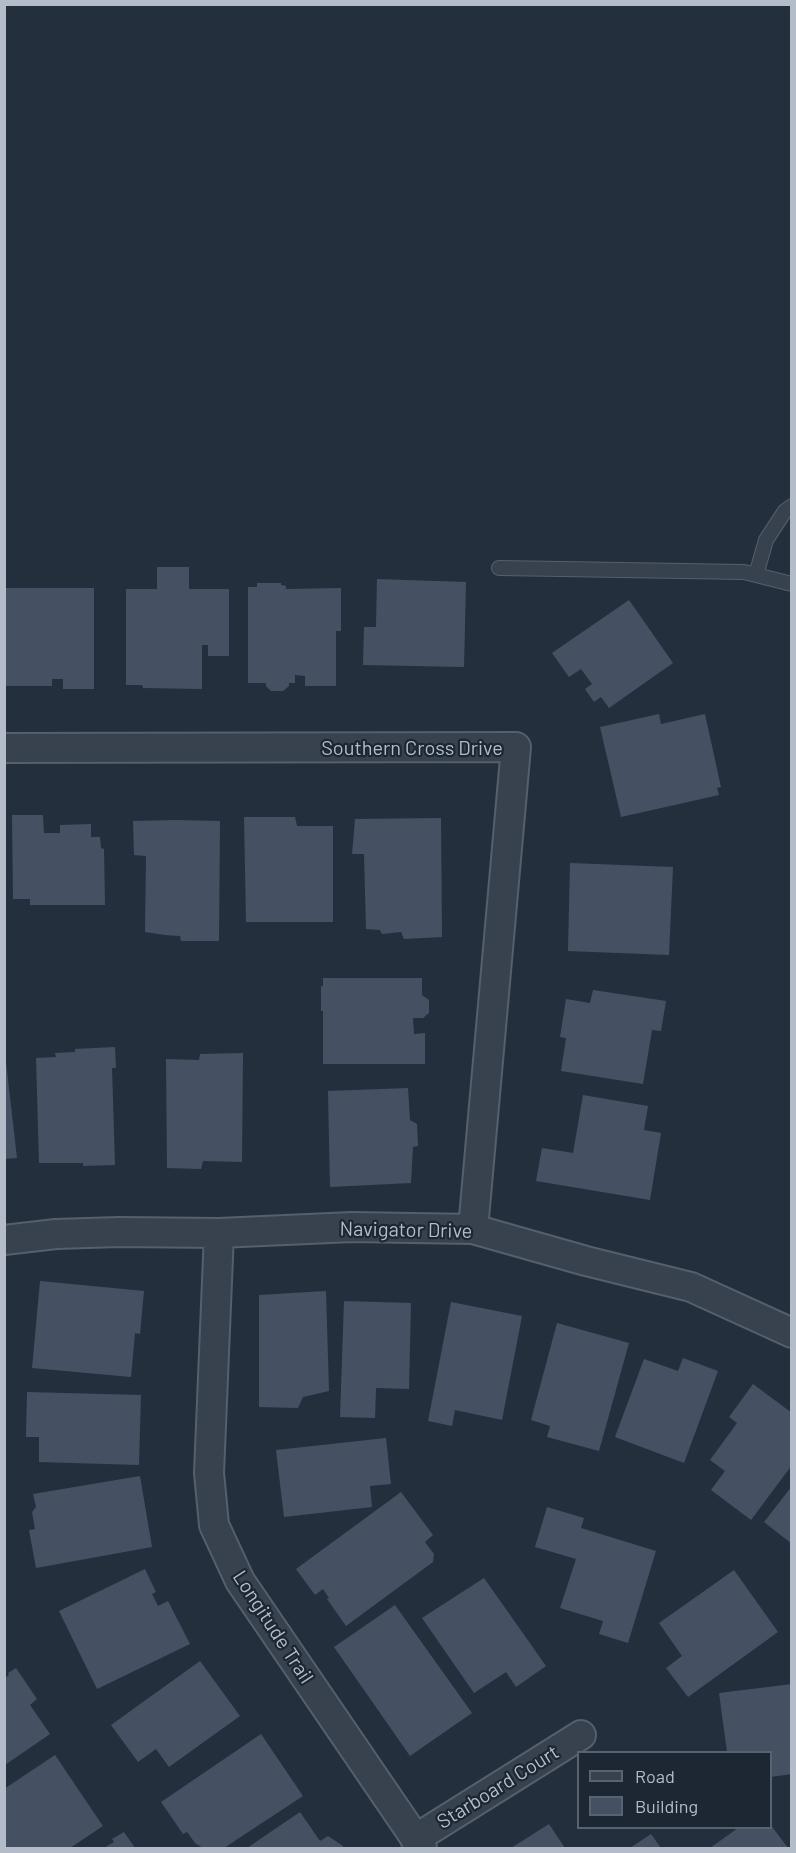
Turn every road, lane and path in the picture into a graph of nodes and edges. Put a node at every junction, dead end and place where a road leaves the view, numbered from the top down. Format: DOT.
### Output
graph roads {
  1 [pos="792,506"];
  2 [pos="499,568"];
  3 [pos="756,575"];
  4 [pos="792,584"];
  5 [pos="4,748"];
  6 [pos="473,1229"];
  7 [pos="219,1233"];
  8 [pos="4,1240"];
  9 [pos="792,1333"];
  10 [pos="581,1735"];
  11 [pos="419,1844"];
  1 -- 3 [label="lane"];
  2 -- 3 [label="lane"];
  3 -- 4 [label="lane"];
  5 -- 6 [label="street, Southern Cross Drive"];
  6 -- 7 [label="street, Navigator Drive"];
  6 -- 9 [label="street, Navigator Drive"];
  7 -- 8 [label="street, Navigator Drive"];
  7 -- 11 [label="street, Longitude Trail"];
  10 -- 11 [label="street, Starboard Court"];
}
